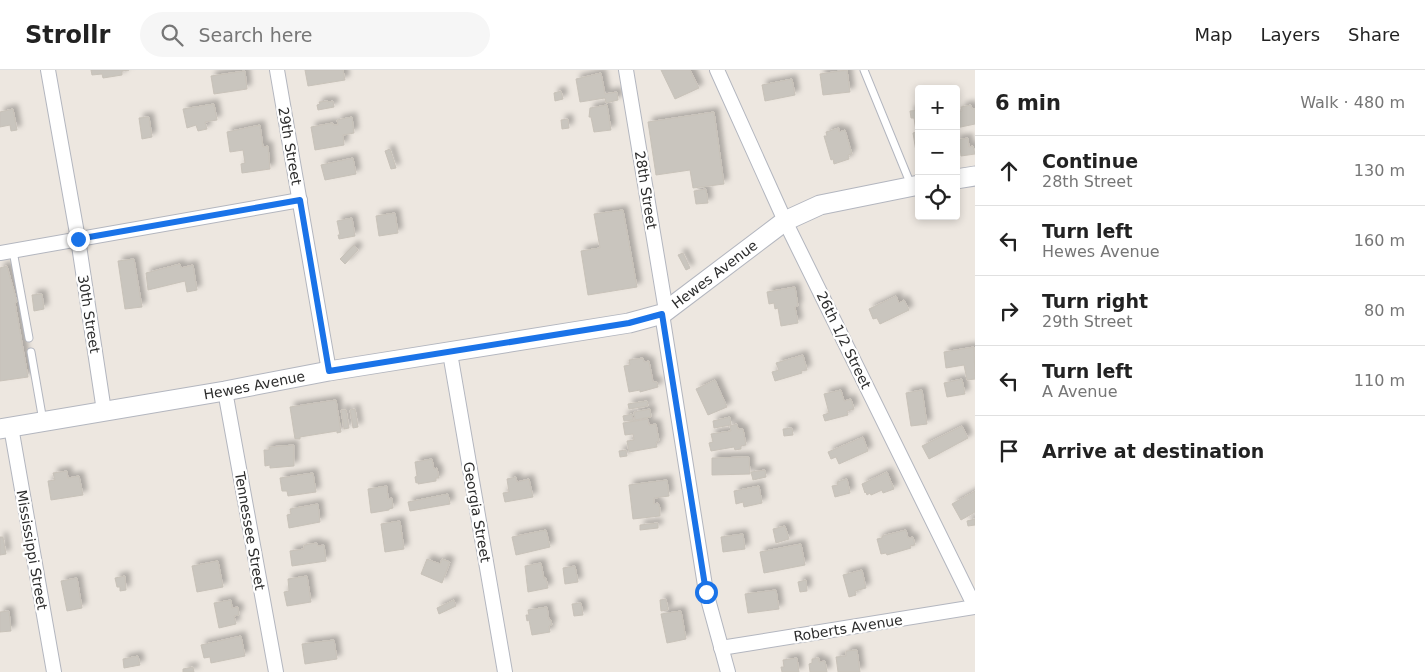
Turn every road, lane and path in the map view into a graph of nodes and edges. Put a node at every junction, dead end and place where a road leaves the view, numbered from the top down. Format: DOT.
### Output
graph roads {
  1 [pos="48,70"];
  2 [pos="277,70"];
  3 [pos="626,70"];
  4 [pos="717,70"];
  5 [pos="864,70"];
  6 [pos="975,176"];
  7 [pos="960,178"];
  8 [pos="915,185"];
  9 [pos="300,200"];
  10 [pos="785,221"];
  11 [pos="78,239"];
  12 [pos="7,252"];
  13 [pos="664,312"];
  14 [pos="29,338"];
  15 [pos="31,352"];
  16 [pos="450,353"];
  17 [pos="329,371"];
  18 [pos="225,391"];
  19 [pos="104,411"];
  20 [pos="43,422"];
  21 [pos="5,428"];
  22 [pos="975,607"];
  23 [pos="721,648"];
  24 [pos="54,672"];
  25 [pos="276,672"];
  26 [pos="505,672"];
  27 [pos="728,672"];
  1 -- 11 [label="street, 30th Street"];
  2 -- 9 [label="street, 29th Street"];
  3 -- 13 [label="street, 28th Street"];
  4 -- 10 [label="street, 26th 1/2 Street"];
  5 -- 8 [label="lane"];
  6 -- 7 [label="main road"];
  8 -- 10 [label="main road, Hewes Avenue"];
  9 -- 11 [label="street"];
  9 -- 17 [label="street, 29th Street"];
  10 -- 13 [label="main road, Hewes Avenue"];
  10 -- 22 [label="street, 26th 1/2 Street"];
  11 -- 12 [label="street"];
  11 -- 19 [label="street, 30th Street"];
  12 -- 14 [label="lane"];
  13 -- 16 [label="main road, Hewes Avenue"];
  13 -- 23 [label="street, 28th Street"];
  15 -- 20 [label="lane"];
  16 -- 17 [label="main road, Hewes Avenue"];
  16 -- 26 [label="street, Georgia Street"];
  17 -- 18 [label="main road, Hewes Avenue"];
  18 -- 19 [label="main road, Hewes Avenue"];
  18 -- 25 [label="street, Tennessee Street"];
  19 -- 20 [label="main road, Hewes Avenue"];
  20 -- 21 [label="main road, Hewes Avenue"];
  21 -- 24 [label="street, Mississippi Street"];
  22 -- 23 [label="street, Roberts Avenue"];
  23 -- 27 [label="street, 28th Street"];
}
